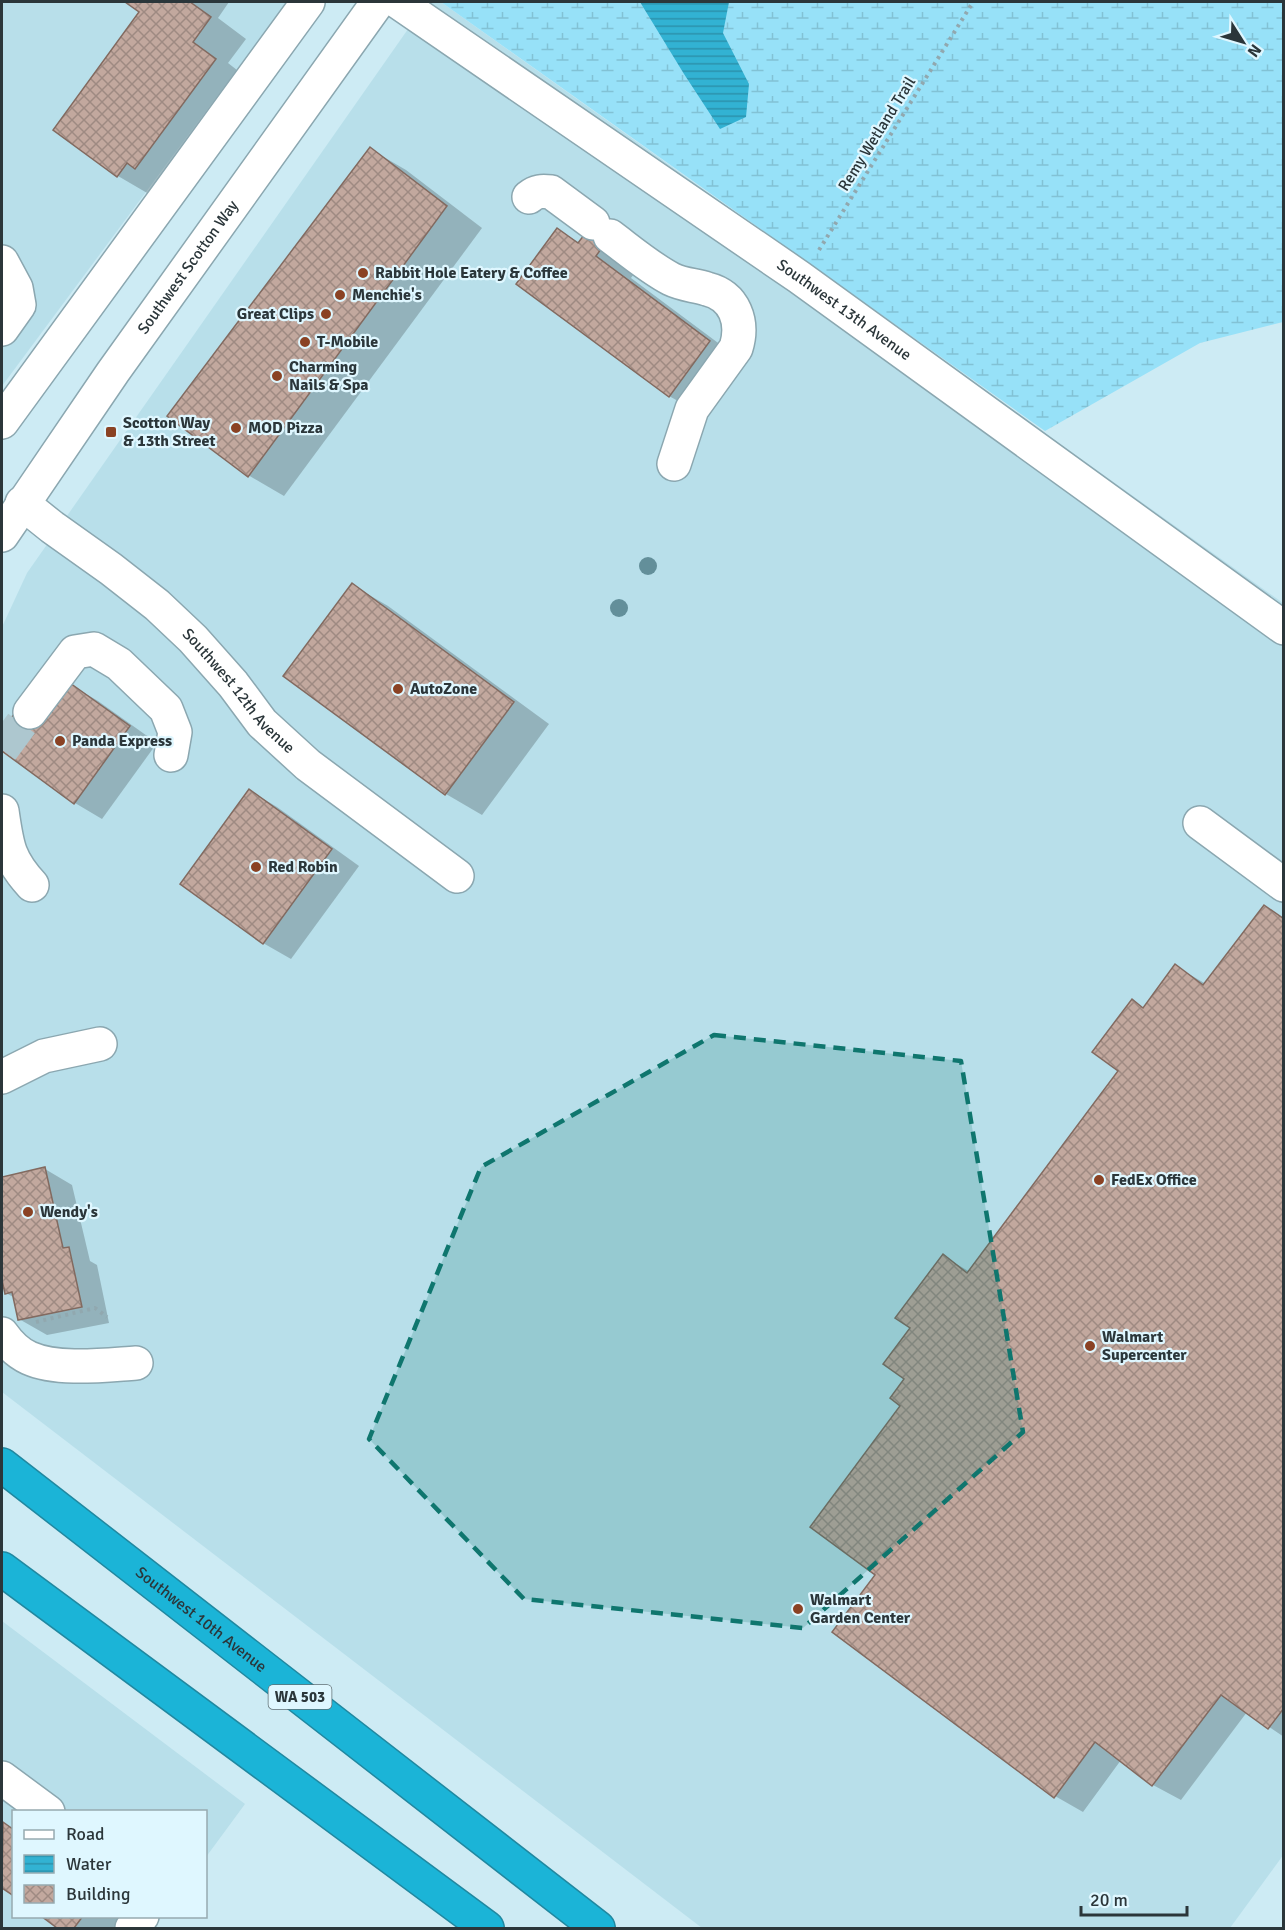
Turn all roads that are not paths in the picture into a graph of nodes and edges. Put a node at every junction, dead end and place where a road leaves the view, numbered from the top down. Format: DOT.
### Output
graph roads {
  1 [pos="308,2"];
  2 [pos="378,2"];
  3 [pos="398,2"];
  4 [pos="530,197"];
  5 [pos="2,262"];
  6 [pos="2,329"];
  7 [pos="2,422"];
  8 [pos="674,464"];
  9 [pos="22,503"];
  10 [pos="2,535"];
  11 [pos="1284,628"];
  12 [pos="30,712"];
  13 [pos="171,755"];
  14 [pos="2,811"];
  15 [pos="1200,823"];
  16 [pos="457,876"];
  17 [pos="32,885"];
  18 [pos="1284,885"];
  19 [pos="99,1044"];
  20 [pos="2,1077"];
  21 [pos="16,1328"];
  22 [pos="136,1363"];
  23 [pos="2,1465"];
  24 [pos="2,1569"];
  25 [pos="2,1778"];
  26 [pos="45,1810"];
  27 [pos="487,1929"];
  28 [pos="598,1929"];
  1 -- 7 [label="street"];
  2 -- 9 [label="street, Southwest Scotton Way"];
  3 -- 11 [label="street, Southwest 13th Avenue"];
  4 -- 8 [label="street"];
  5 -- 6 [label="street"];
  9 -- 10 [label="street, Southwest Scotton Way"];
  9 -- 16 [label="street, Southwest 12th Avenue"];
  12 -- 13 [label="street"];
  14 -- 17 [label="street"];
  15 -- 18 [label="street"];
  19 -- 20 [label="street"];
  21 -- 22 [label="street"];
  23 -- 28 [label="highway, Southwest 10th Avenue / WA 503"];
  24 -- 27 [label="highway"];
  25 -- 26 [label="street"];
}
